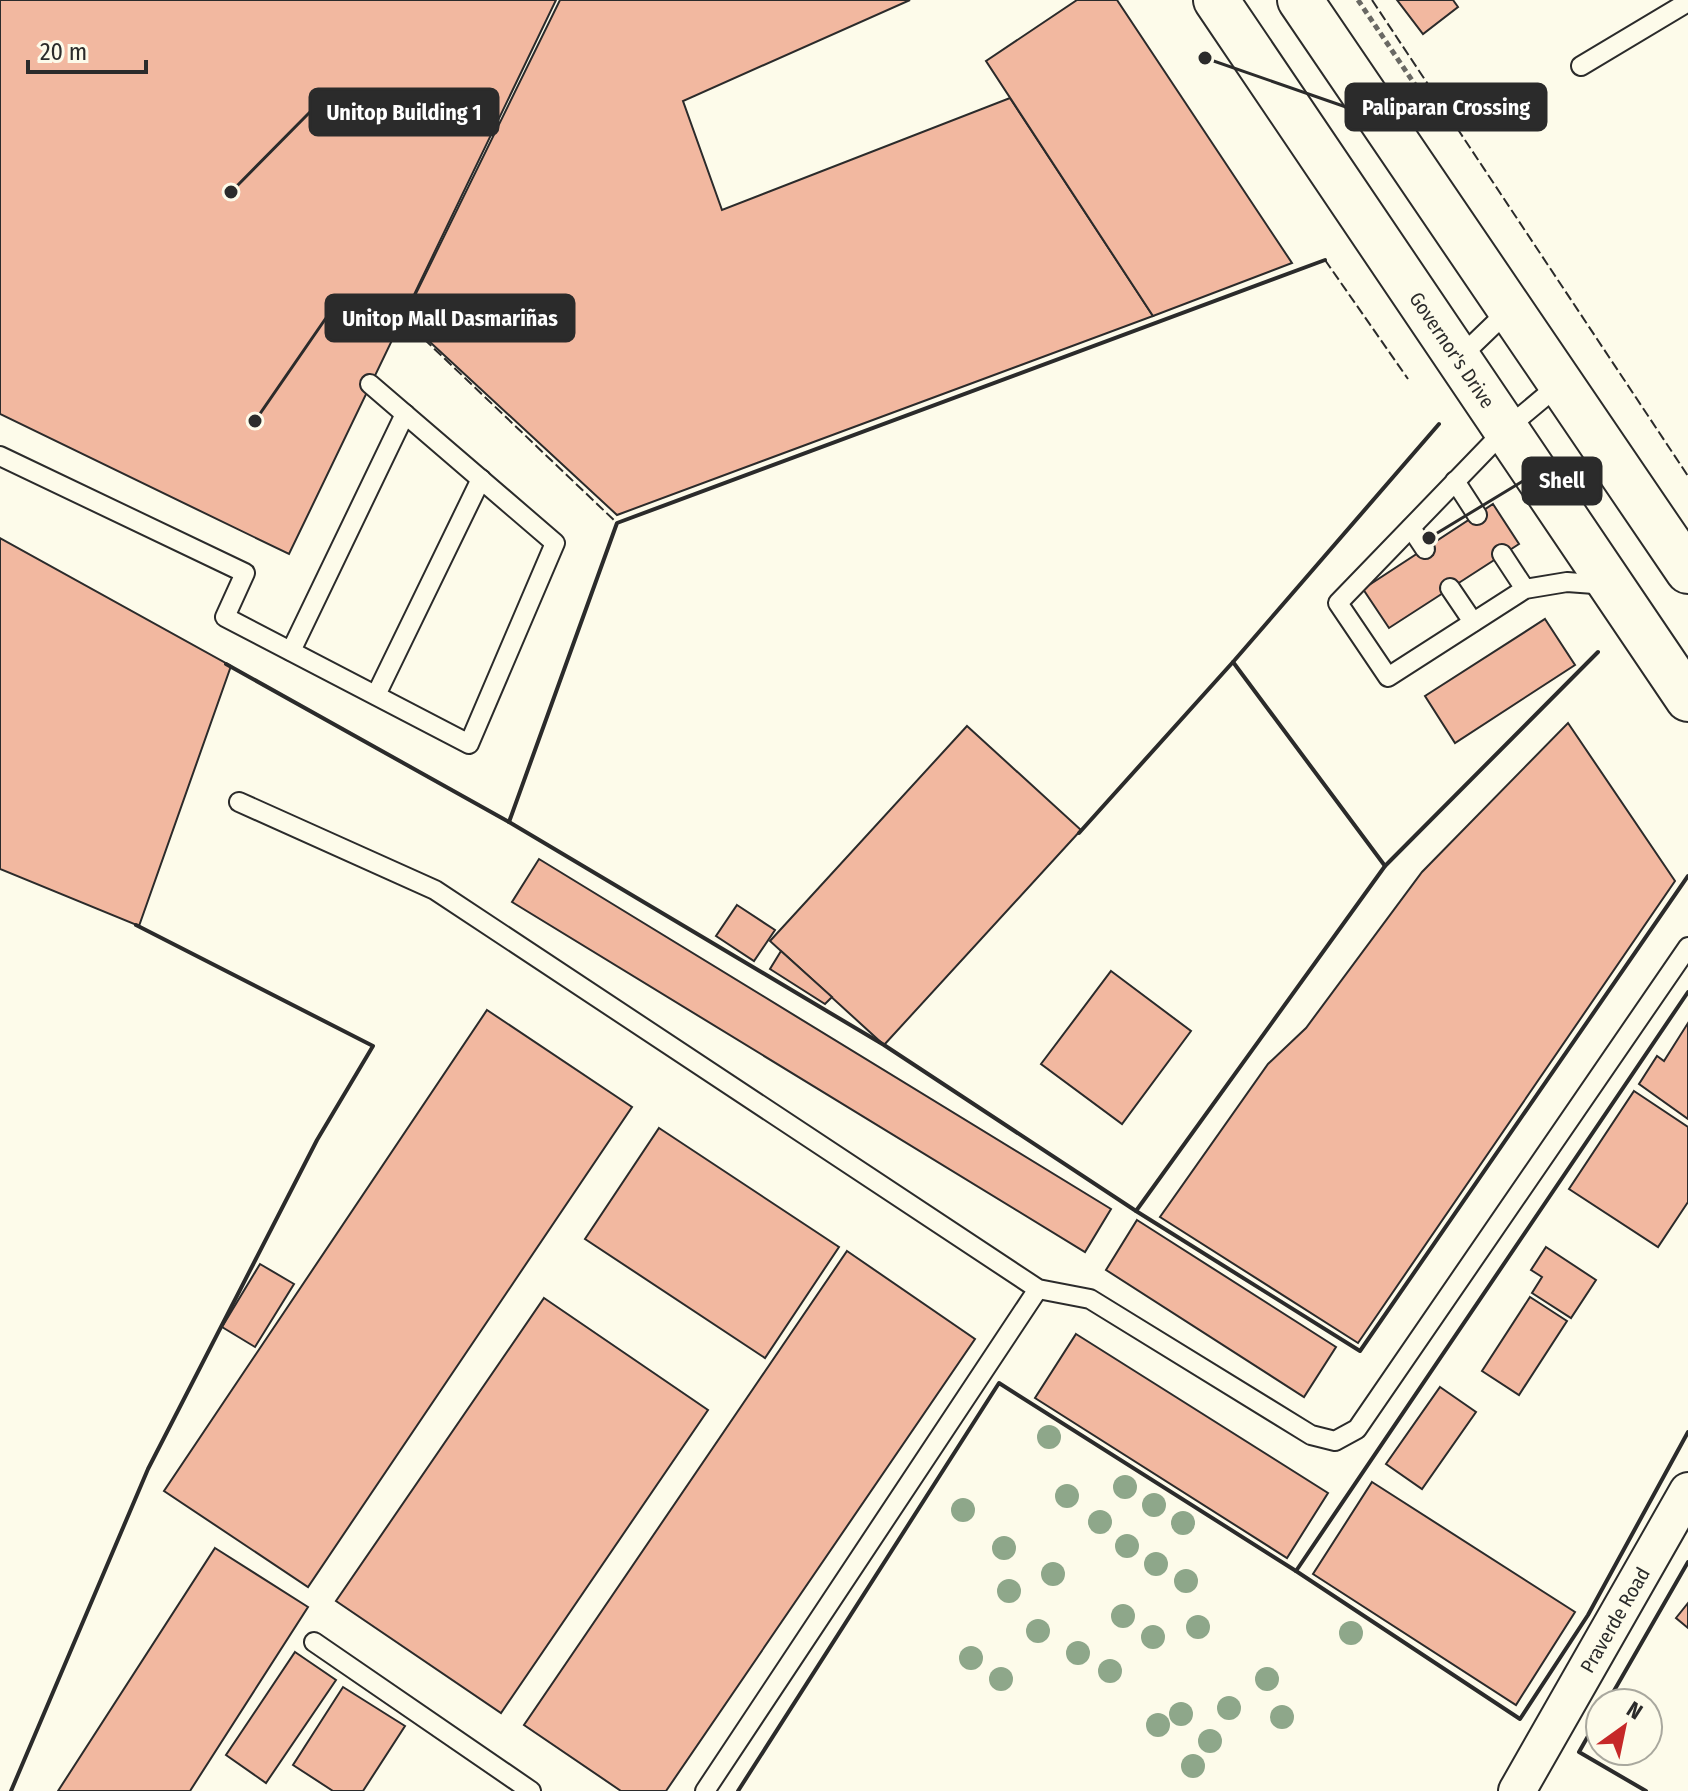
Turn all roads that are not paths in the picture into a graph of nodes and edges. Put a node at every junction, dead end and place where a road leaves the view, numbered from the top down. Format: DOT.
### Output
graph roads {
  1 [pos="1216,0"];
  2 [pos="1300,0"];
  3 [pos="1688,2"];
  4 [pos="1581,66"];
  5 [pos="1510,309"];
  6 [pos="1458,359"];
  7 [pos="1561,383"];
  8 [pos="370,384"];
  9 [pos="405,414"];
  10 [pos="1506,429"];
  11 [pos="0,456"];
  12 [pos="481,479"];
  13 [pos="1455,481"];
  14 [pos="1477,515"];
  15 [pos="1411,528"];
  16 [pos="1425,549"];
  17 [pos="1683,553"];
  18 [pos="1502,554"];
  19 [pos="1611,585"];
  20 [pos="1450,588"];
  21 [pos="1525,589"];
  22 [pos="1473,622"];
  23 [pos="291,651"];
  24 [pos="376,695"];
  25 [pos="1688,699"];
  26 [pos="239,802"];
  27 [pos="1688,947"];
  28 [pos="1038,1289"];
  29 [pos="1688,1491"];
  30 [pos="314,1642"];
  31 [pos="531,1791"];
  32 [pos="705,1791"];
  33 [pos="1517,1791"];
  1 -- 6 [label="highway, Governor's Drive"];
  2 -- 5 [label="highway"];
  3 -- 4 [label="lane"];
  5 -- 6 [label="lane"];
  5 -- 7 [label="highway"];
  6 -- 10 [label="highway, Governor's Drive"];
  7 -- 10 [label="lane"];
  7 -- 17 [label="highway"];
  8 -- 9 [label="lane"];
  9 -- 12 [label="lane"];
  9 -- 23 [label="lane"];
  10 -- 13 [label="lane"];
  10 -- 19 [label="highway, Governor's Drive"];
  11 -- 23 [label="lane"];
  12 -- 24 [label="lane"];
  12 -- 24 [label="lane"];
  13 -- 14 [label="lane"];
  13 -- 15 [label="lane"];
  15 -- 16 [label="lane"];
  15 -- 22 [label="lane"];
  18 -- 21 [label="lane"];
  19 -- 21 [label="lane"];
  19 -- 25 [label="highway, Governor's Drive"];
  20 -- 22 [label="lane"];
  21 -- 22 [label="lane"];
  23 -- 24 [label="lane"];
  26 -- 28 [label="lane"];
  27 -- 28 [label="lane"];
  28 -- 32 [label="lane"];
  29 -- 33 [label="street, Praverde Road"];
  30 -- 31 [label="lane"];
}
